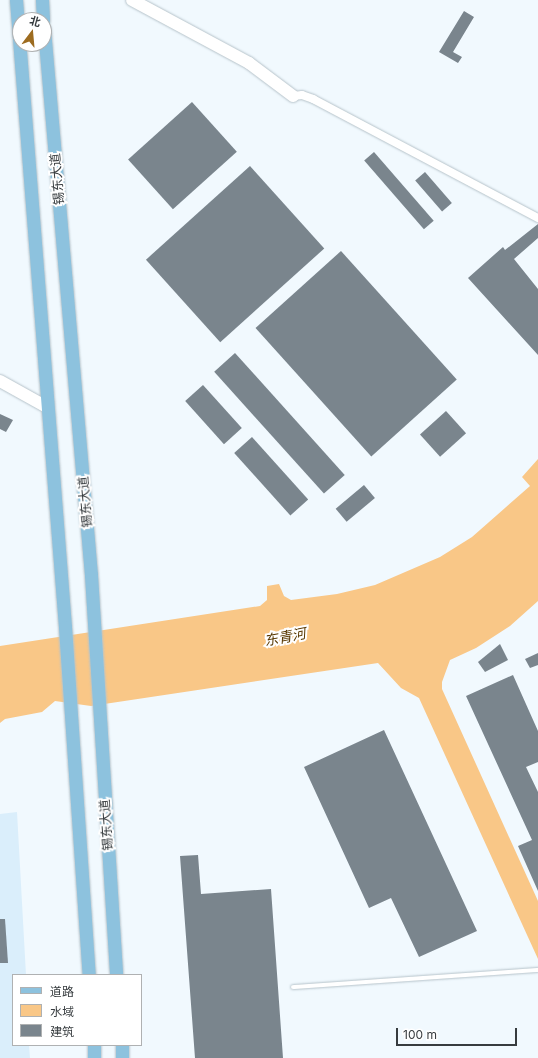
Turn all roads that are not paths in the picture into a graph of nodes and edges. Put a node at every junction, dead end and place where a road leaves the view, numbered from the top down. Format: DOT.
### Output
graph roads {
  1 [pos="16,0"];
  2 [pos="42,0"];
  3 [pos="132,0"];
  4 [pos="146,3"];
  5 [pos="43,12"];
  6 [pos="46,52"];
  7 [pos="293,96"];
  8 [pos="538,218"];
  9 [pos="0,381"];
  10 [pos="47,407"];
  11 [pos="538,970"];
  12 [pos="89,974"];
  13 [pos="116,974"];
  14 [pos="293,987"];
  15 [pos="94,1046"];
  16 [pos="122,1046"];
  17 [pos="94,1058"];
  18 [pos="122,1058"];
  1 -- 10 [label="main road"];
  2 -- 5 [label="main road"];
  3 -- 4 [label="street"];
  4 -- 7 [label="street"];
  6 -- 13 [label="main road, 锡东大道"];
  7 -- 8 [label="street"];
  9 -- 10 [label="street"];
  10 -- 12 [label="main road"];
  11 -- 14 [label="lane"];
  15 -- 17 [label="main road"];
  16 -- 18 [label="main road"];
}
